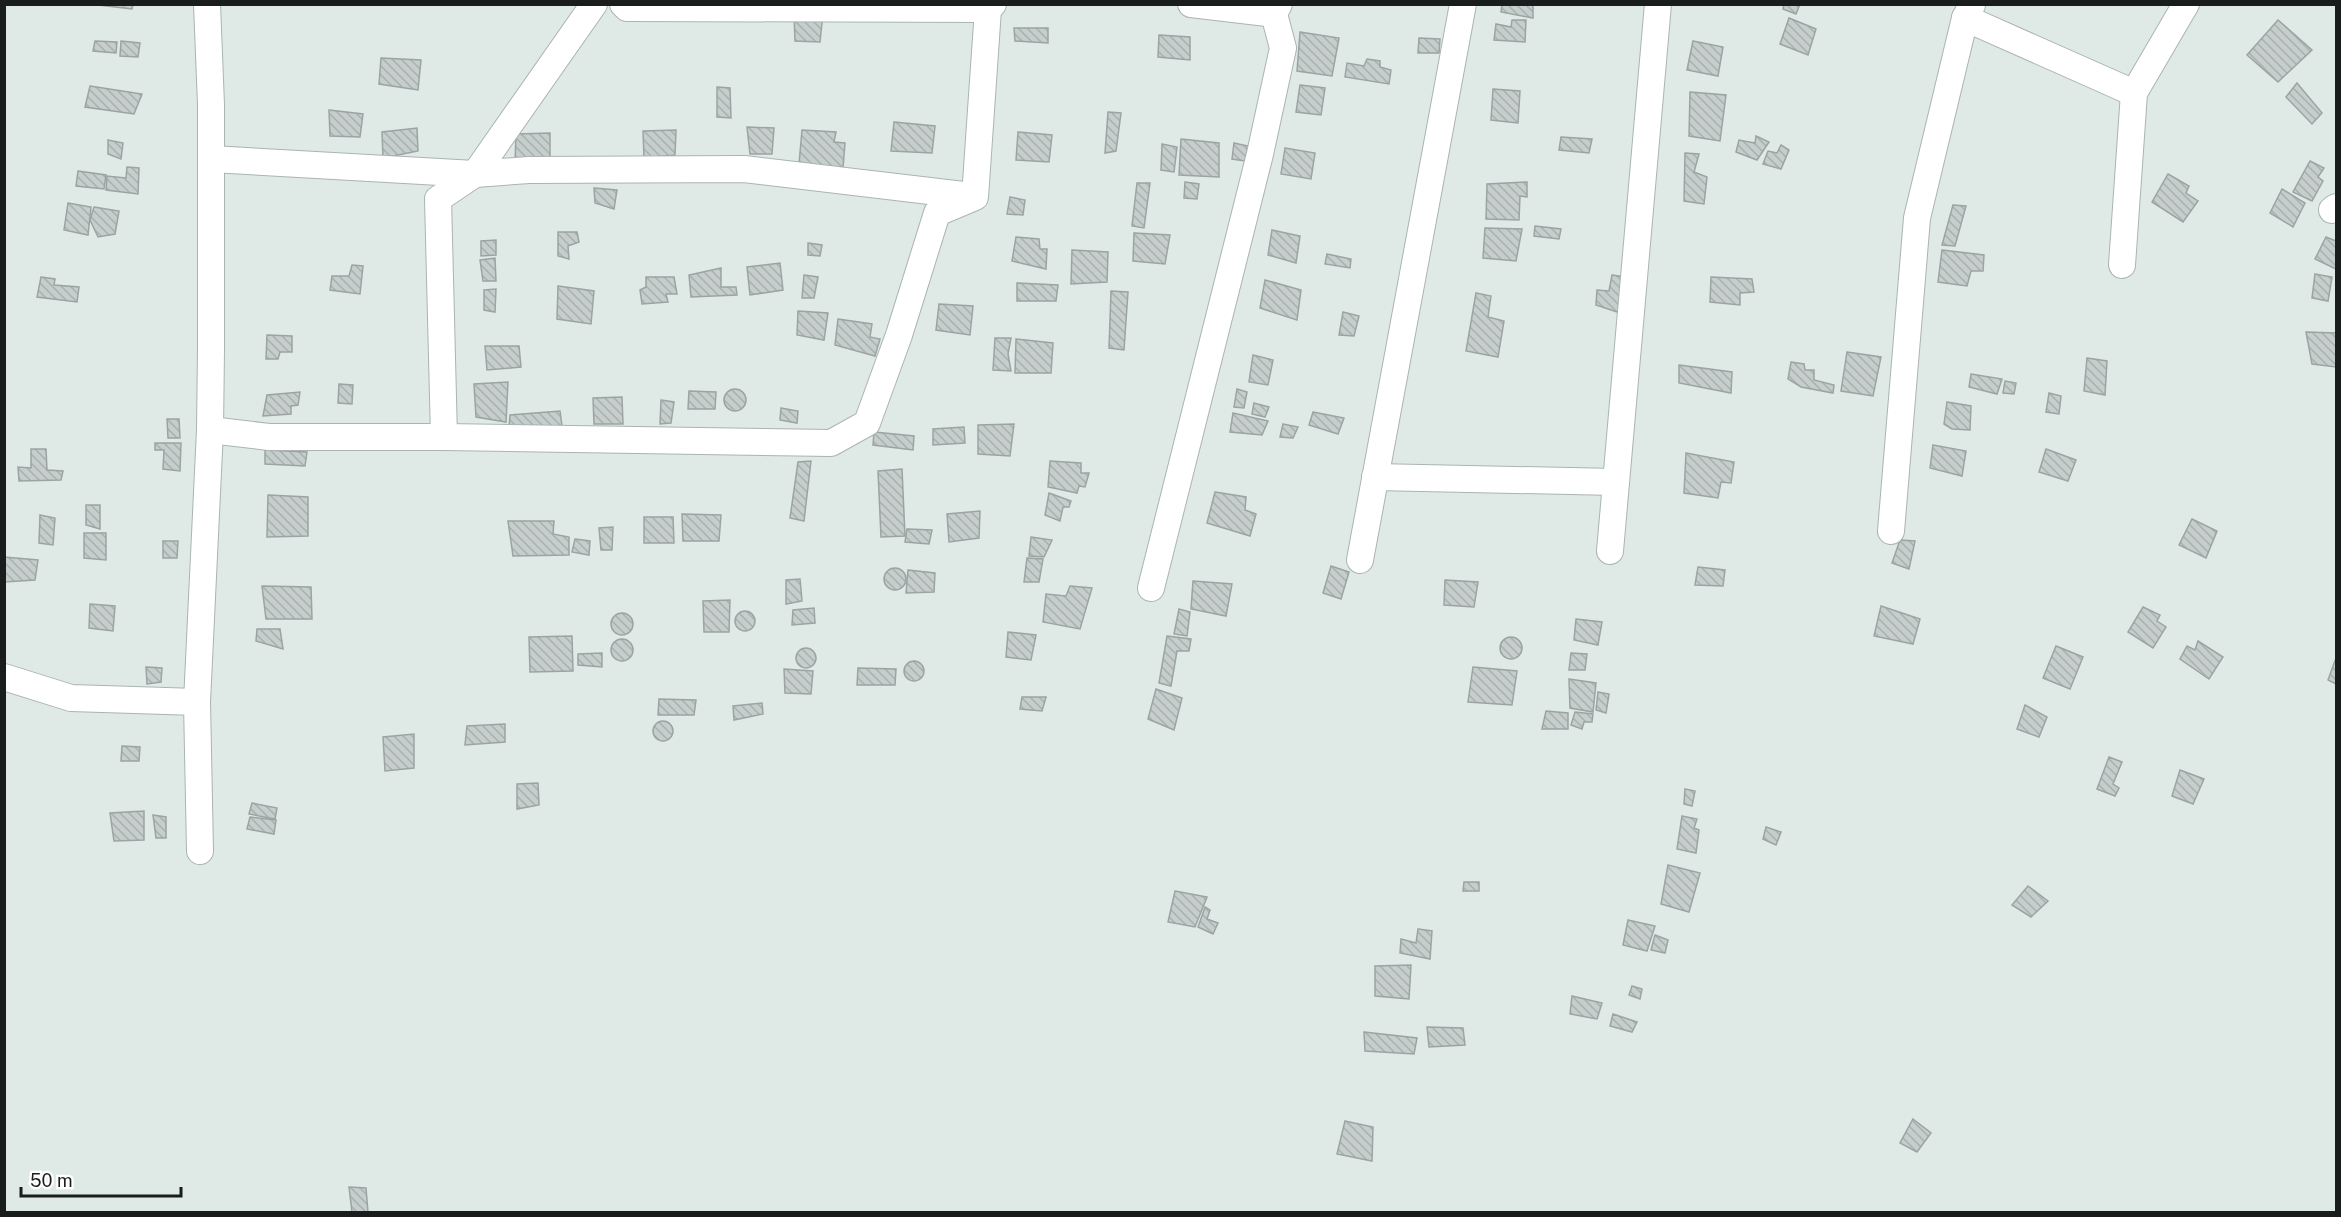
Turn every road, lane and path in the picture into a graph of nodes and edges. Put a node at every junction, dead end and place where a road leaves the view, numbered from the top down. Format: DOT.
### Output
graph roads {
  1 [pos="207,4"];
  2 [pos="594,4"];
  3 [pos="623,4"];
  4 [pos="1191,4"];
  5 [pos="1463,4"];
  6 [pos="1658,4"];
  7 [pos="2186,4"];
  8 [pos="990,7"];
  9 [pos="1277,9"];
  10 [pos="1969,11"];
  11 [pos="2134,93"];
  12 [pos="211,159"];
  13 [pos="475,174"];
  14 [pos="975,197"];
  15 [pos="2122,265"];
  16 [pos="210,430"];
  17 [pos="444,437"];
  18 [pos="1375,477"];
  19 [pos="1616,482"];
  20 [pos="1891,531"];
  21 [pos="1611,551"];
  22 [pos="1360,560"];
  23 [pos="1151,588"];
  24 [pos="4,677"];
  25 [pos="197,702"];
  26 [pos="200,851"];
  1 -- 12 [label="street"];
  2 -- 13 [label="street"];
  3 -- 8 [label="street"];
  4 -- 9 [label="street"];
  5 -- 18 [label="street"];
  6 -- 19 [label="street"];
  7 -- 11 [label="street"];
  8 -- 14 [label="street"];
  9 -- 23 [label="street"];
  10 -- 11 [label="street"];
  10 -- 20 [label="street"];
  11 -- 15 [label="street"];
  12 -- 13 [label="street"];
  12 -- 16 [label="street"];
  13 -- 14 [label="street"];
  13 -- 17 [label="street"];
  14 -- 17 [label="street"];
  16 -- 17 [label="street"];
  16 -- 25 [label="street"];
  18 -- 19 [label="street"];
  18 -- 22 [label="street"];
  19 -- 21 [label="street"];
  24 -- 25 [label="street"];
  25 -- 26 [label="street"];
}
